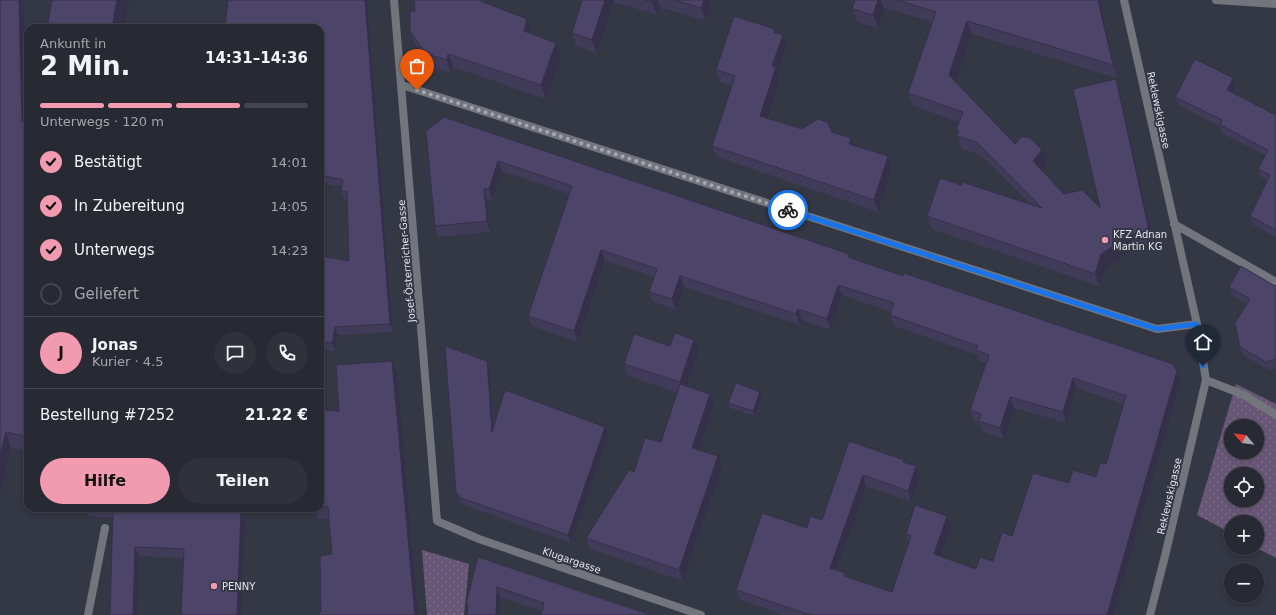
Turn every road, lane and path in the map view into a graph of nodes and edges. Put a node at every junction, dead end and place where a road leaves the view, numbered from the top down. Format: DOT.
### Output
graph roads {
  1 [pos="394,0"];
  2 [pos="1124,0"];
  3 [pos="1216,0"];
  4 [pos="1276,4"];
  5 [pos="402,85"];
  6 [pos="1174,224"];
  7 [pos="1276,282"];
  8 [pos="1196,324"];
  9 [pos="1206,380"];
  10 [pos="1276,414"];
  11 [pos="437,521"];
  12 [pos="105,528"];
  13 [pos="88,615"];
  14 [pos="701,615"];
  15 [pos="1150,615"];
  1 -- 5 [label="street, Josef-Österreicher-Gasse"];
  2 -- 6 [label="street, Reklewskigasse"];
  3 -- 4 [label="street"];
  5 -- 8 [label="street"];
  5 -- 11 [label="street, Josef-Österreicher-Gasse"];
  6 -- 7 [label="street"];
  6 -- 8 [label="street, Reklewskigasse"];
  8 -- 9 [label="street, Reklewskigasse"];
  9 -- 10 [label="street"];
  9 -- 15 [label="street, Reklewskigasse"];
  11 -- 14 [label="street, Klugargasse"];
  12 -- 13 [label="street"];
}
